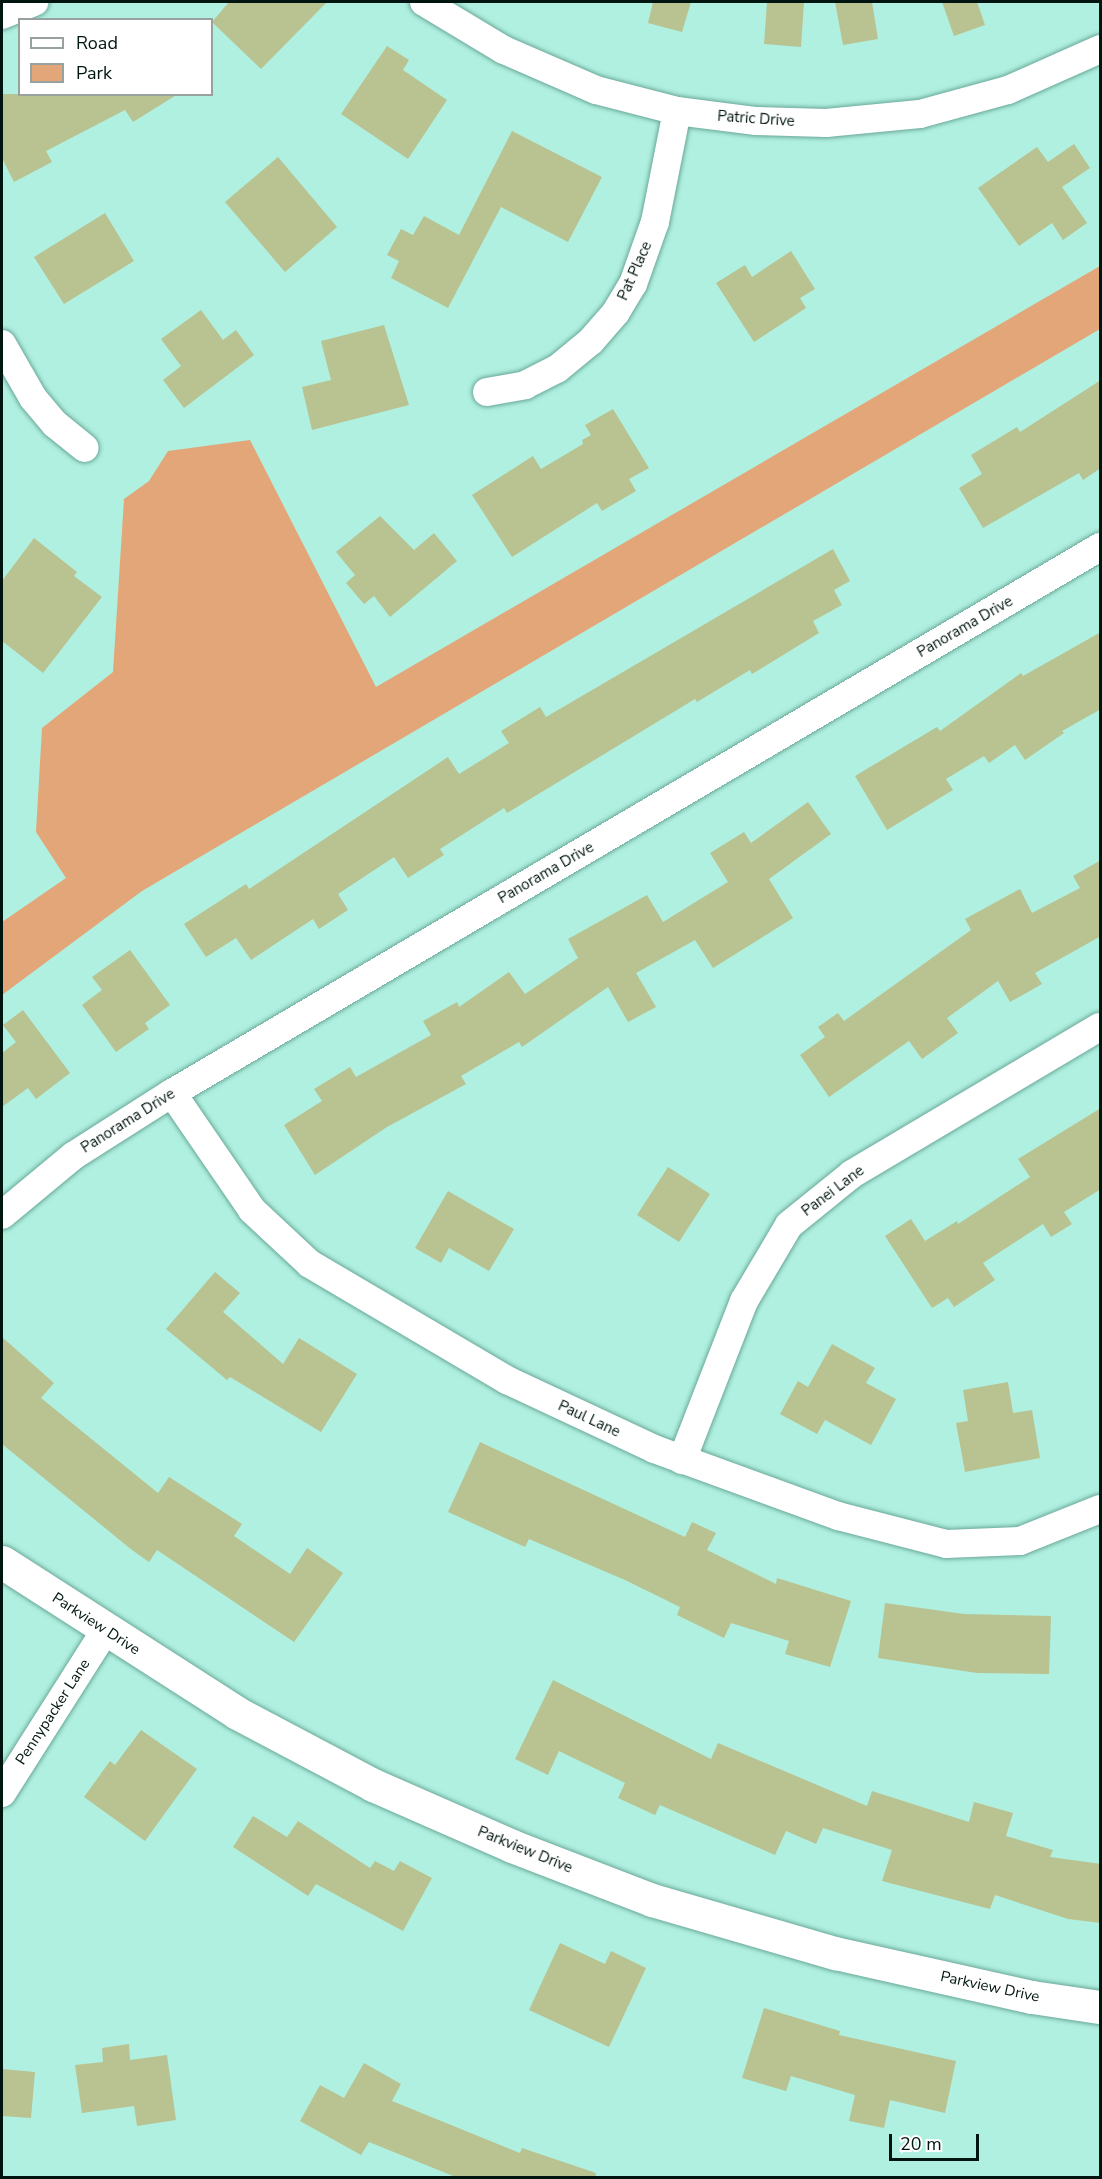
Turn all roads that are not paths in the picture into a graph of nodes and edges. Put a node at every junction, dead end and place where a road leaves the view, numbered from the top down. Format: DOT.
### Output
graph roads {
  1 [pos="35,2"];
  2 [pos="424,2"];
  3 [pos="2,15"];
  4 [pos="1101,49"];
  5 [pos="677,111"];
  6 [pos="2,344"];
  7 [pos="487,392"];
  8 [pos="85,448"];
  9 [pos="1101,547"];
  10 [pos="1101,1027"];
  11 [pos="172,1093"];
  12 [pos="2,1215"];
  13 [pos="682,1460"];
  14 [pos="1101,1509"];
  15 [pos="2,1562"];
  16 [pos="105,1631"];
  17 [pos="2,1793"];
  18 [pos="1101,2007"];
  1 -- 3 [label="street"];
  2 -- 5 [label="street, Patric Drive"];
  4 -- 5 [label="street, Patric Drive"];
  5 -- 7 [label="street, Pat Place"];
  6 -- 8 [label="street"];
  9 -- 11 [label="street, Panorama Drive"];
  10 -- 13 [label="street, Panei Lane"];
  11 -- 12 [label="street, Panorama Drive"];
  11 -- 13 [label="street, Paul Lane"];
  13 -- 14 [label="street, Paul Lane"];
  15 -- 16 [label="street, Parkview Drive"];
  16 -- 17 [label="street, Pennypacker Lane"];
  16 -- 18 [label="street, Parkview Drive"];
}
